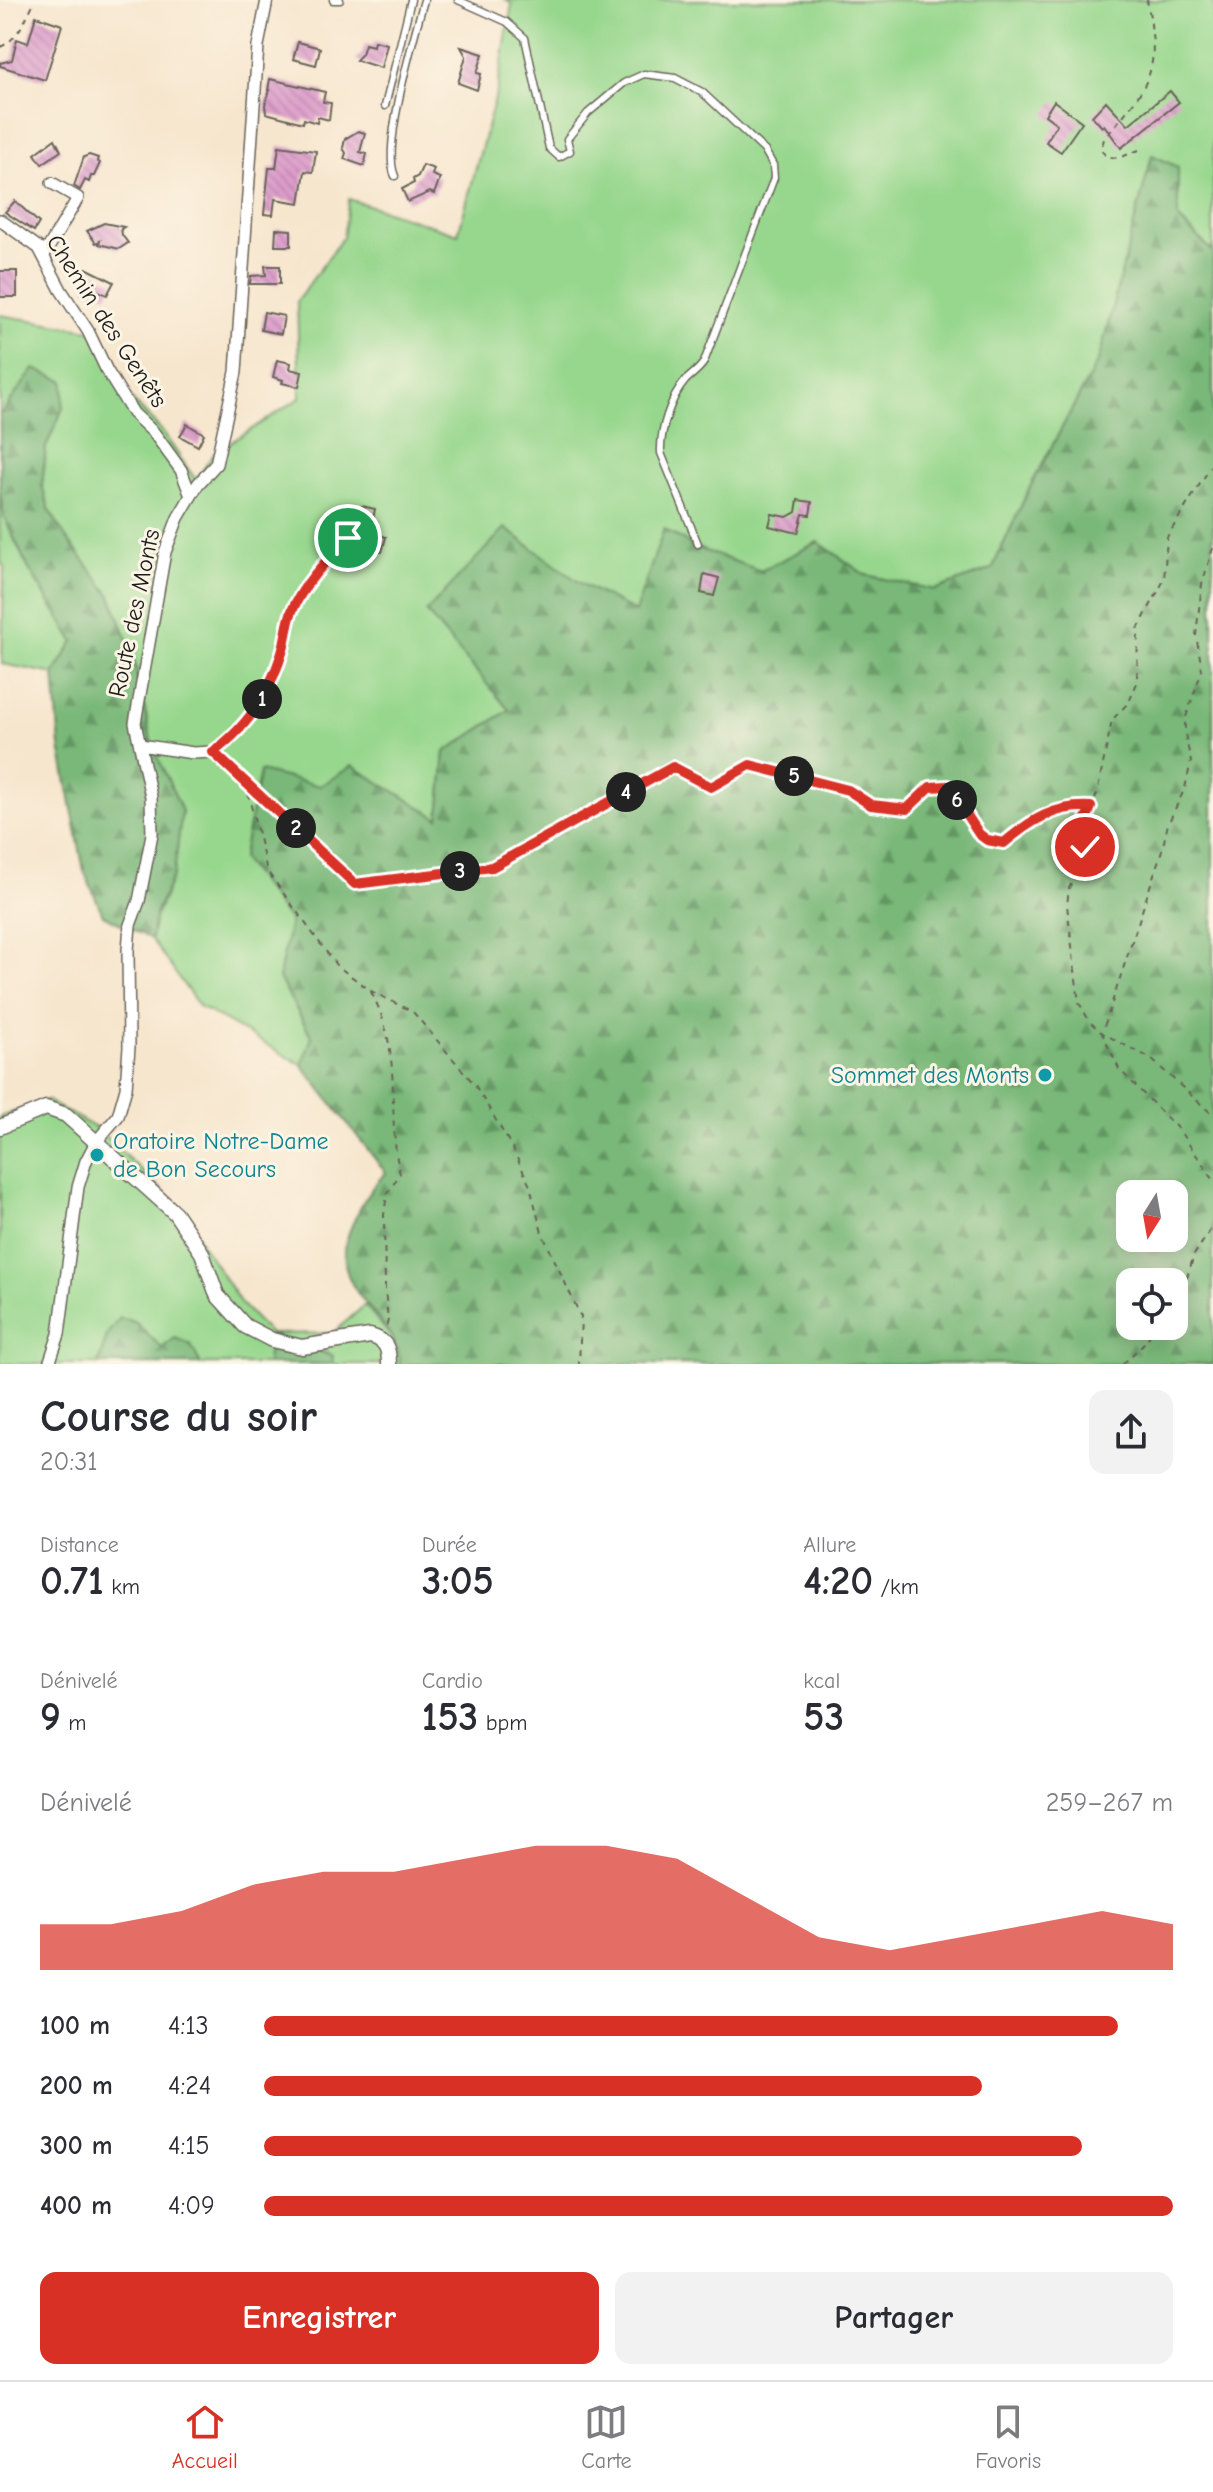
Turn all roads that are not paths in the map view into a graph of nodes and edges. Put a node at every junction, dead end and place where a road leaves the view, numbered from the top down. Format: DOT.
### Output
graph roads {
  1 [pos="267,0"];
  2 [pos="333,0"];
  3 [pos="340,0"];
  4 [pos="411,0"];
  5 [pos="424,0"];
  6 [pos="458,0"];
  7 [pos="385,106"];
  8 [pos="395,176"];
  9 [pos="52,183"];
  10 [pos="0,220"];
  11 [pos="44,255"];
  12 [pos="191,496"];
  13 [pos="698,544"];
  14 [pos="140,745"];
  15 [pos="213,752"];
  16 [pos="0,1127"];
  17 [pos="96,1142"];
  18 [pos="49,1364"];
  19 [pos="389,1364"];
  1 -- 12 [label="street, Route des Monts"];
  2 -- 3 [label="lane"];
  4 -- 7 [label="lane"];
  5 -- 8 [label="lane"];
  6 -- 13 [label="lane"];
  9 -- 11 [label="street"];
  10 -- 11 [label="street, Chemin des Genêts"];
  11 -- 12 [label="street, Chemin des Genêts"];
  12 -- 14 [label="street, Route des Monts"];
  14 -- 15 [label="street"];
  14 -- 17 [label="street, Route des Monts"];
  16 -- 17 [label="street"];
  17 -- 18 [label="street, Route des Monts"];
  17 -- 19 [label="street"];
}
